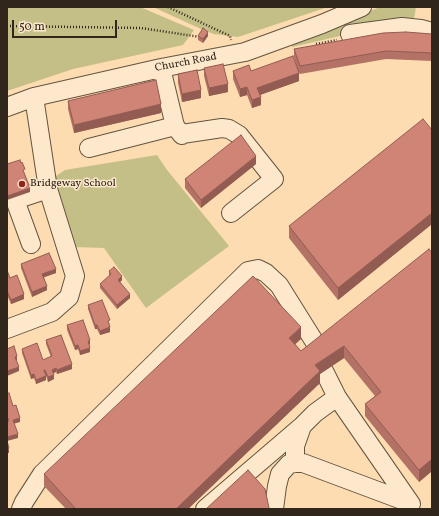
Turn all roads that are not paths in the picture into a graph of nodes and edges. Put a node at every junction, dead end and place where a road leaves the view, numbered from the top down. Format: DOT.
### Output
graph roads {
  1 [pos="362,7"];
  2 [pos="432,32"];
  3 [pos="350,34"];
  4 [pos="161,68"];
  5 [pos="34,97"];
  6 [pos="7,107"];
  7 [pos="182,135"];
  8 [pos="88,148"];
  9 [pos="48,189"];
  10 [pos="231,212"];
  11 [pos="31,244"];
  12 [pos="7,329"];
  13 [pos="319,349"];
  14 [pos="324,371"];
  15 [pos="337,397"];
  16 [pos="302,426"];
  17 [pos="295,463"];
  18 [pos="413,506"];
  19 [pos="21,509"];
  20 [pos="205,509"];
  21 [pos="274,509"];
  1 -- 4 [label="street, Church Road"];
  2 -- 3 [label="street"];
  4 -- 5 [label="street, Church Road"];
  4 -- 7 [label="street"];
  5 -- 6 [label="street, Church Road"];
  5 -- 9 [label="street"];
  7 -- 8 [label="street"];
  7 -- 10 [label="street"];
  9 -- 11 [label="street"];
  9 -- 12 [label="street"];
  13 -- 19 [label="street"];
  14 -- 15 [label="street"];
  15 -- 16 [label="street"];
  15 -- 18 [label="street"];
  16 -- 17 [label="street"];
  16 -- 20 [label="street"];
  17 -- 18 [label="street"];
  17 -- 21 [label="street"];
}
